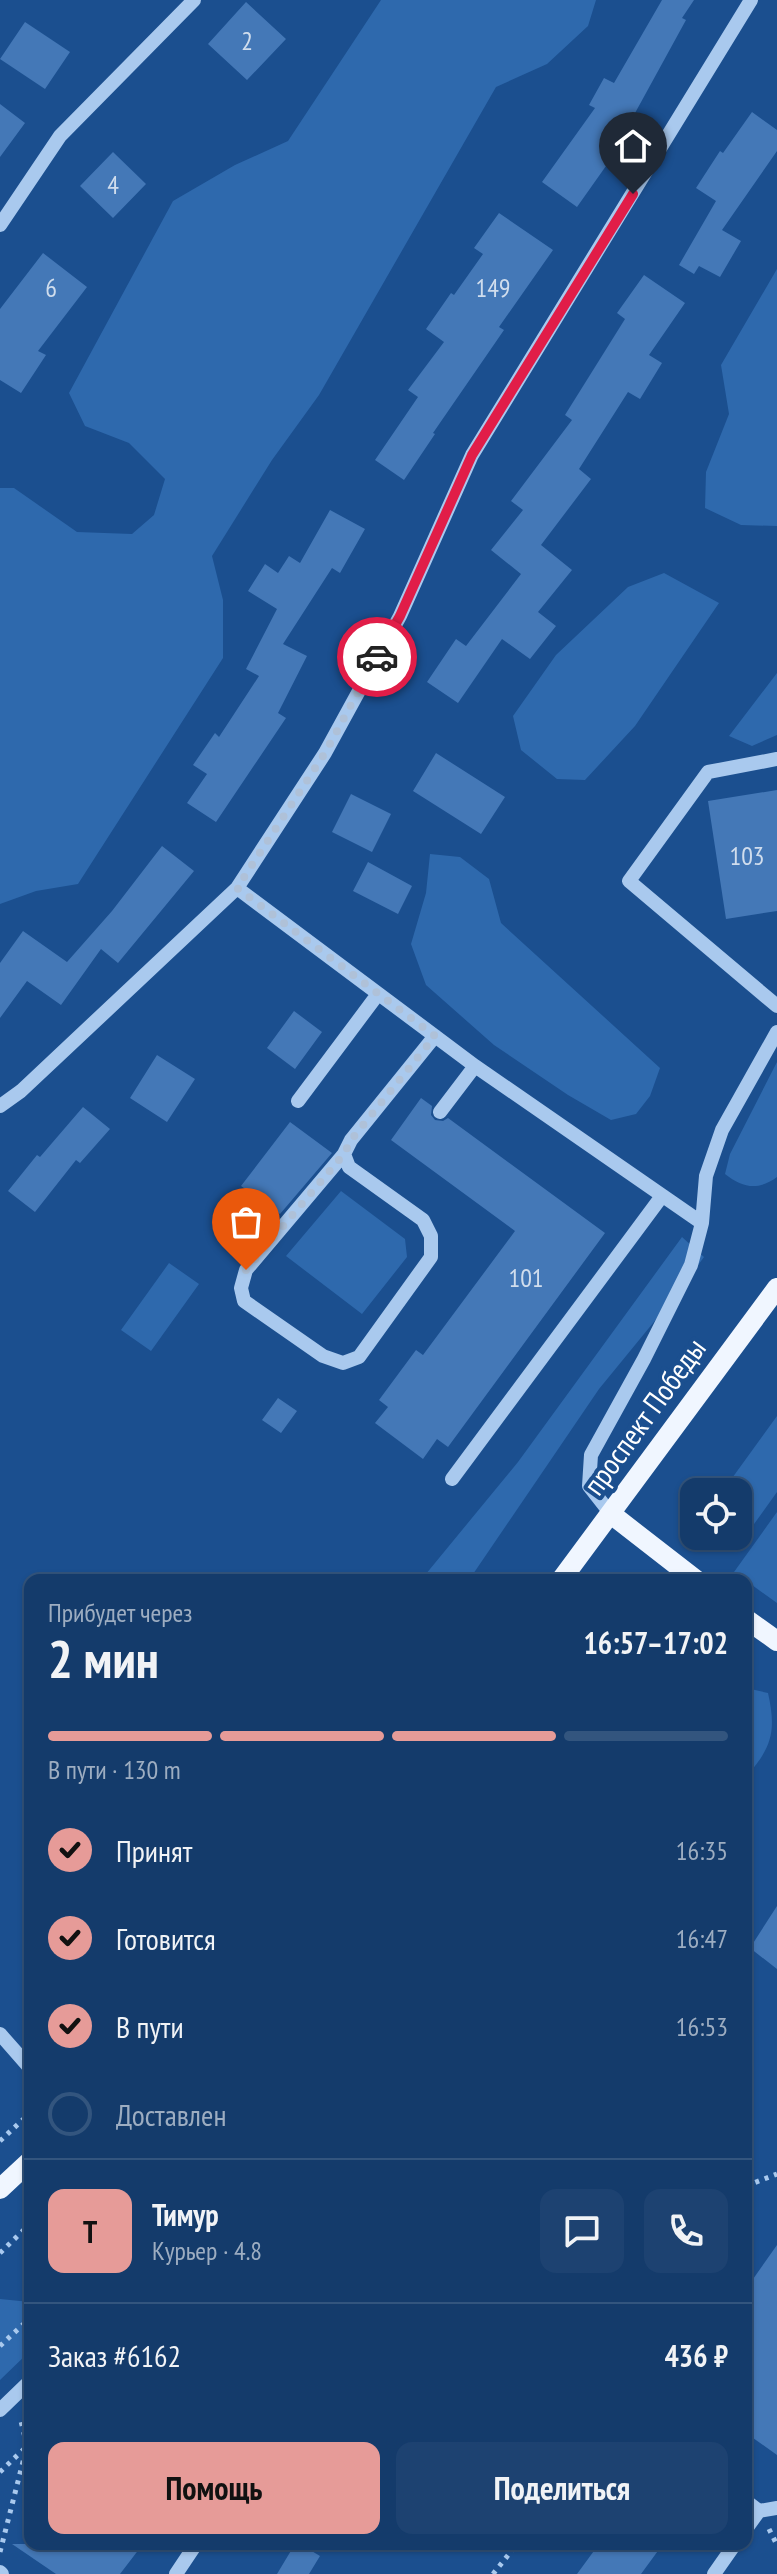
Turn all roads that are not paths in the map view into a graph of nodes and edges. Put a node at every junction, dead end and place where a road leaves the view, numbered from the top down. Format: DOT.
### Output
graph roads {
  1 [pos="194,0"];
  2 [pos="751,0"];
  3 [pos="0,225"];
  4 [pos="777,759"];
  5 [pos="237,888"];
  6 [pos="378,994"];
  7 [pos="777,1006"];
  8 [pos="777,1032"];
  9 [pos="435,1036"];
  10 [pos="475,1066"];
  11 [pos="298,1101"];
  12 [pos="0,1106"];
  13 [pos="440,1112"];
  14 [pos="344,1154"];
  15 [pos="662,1196"];
  16 [pos="702,1223"];
  17 [pos="777,1288"];
  18 [pos="452,1479"];
  19 [pos="611,1514"];
  20 [pos="566,1574"];
  21 [pos="688,1574"];
  22 [pos="752,1623"];
  23 [pos="777,1641"];
  24 [pos="0,2034"];
  25 [pos="24,2061"];
  26 [pos="24,2167"];
  27 [pos="0,2189"];
  28 [pos="24,2387"];
  29 [pos="0,2410"];
  30 [pos="752,2506"];
  31 [pos="777,2508"];
  32 [pos="759,2511"];
  33 [pos="752,2521"];
  34 [pos="192,2550"];
  35 [pos="731,2550"];
  36 [pos="176,2574"];
  37 [pos="714,2574"];
  1 -- 3 [label="street"];
  2 -- 5 [label="street"];
  4 -- 7 [label="street"];
  5 -- 6 [label="street"];
  5 -- 12 [label="street"];
  6 -- 9 [label="street"];
  6 -- 11 [label="street"];
  8 -- 16 [label="street"];
  9 -- 10 [label="street"];
  9 -- 14 [label="street"];
  10 -- 13 [label="street"];
  10 -- 15 [label="street"];
  14 -- 14 [label="street"];
  15 -- 16 [label="street"];
  15 -- 18 [label="street"];
  16 -- 19 [label="street"];
  17 -- 19 [label="main road, проспект Победы"];
  19 -- 20 [label="main road, проспект Победы"];
  19 -- 21 [label="main road"];
  22 -- 23 [label="main road"];
  24 -- 25 [label="street"];
  26 -- 27 [label="main road"];
  28 -- 29 [label="street"];
  30 -- 32 [label="street"];
  31 -- 32 [label="street"];
  32 -- 33 [label="street"];
  34 -- 36 [label="street"];
  35 -- 37 [label="street"];
}
